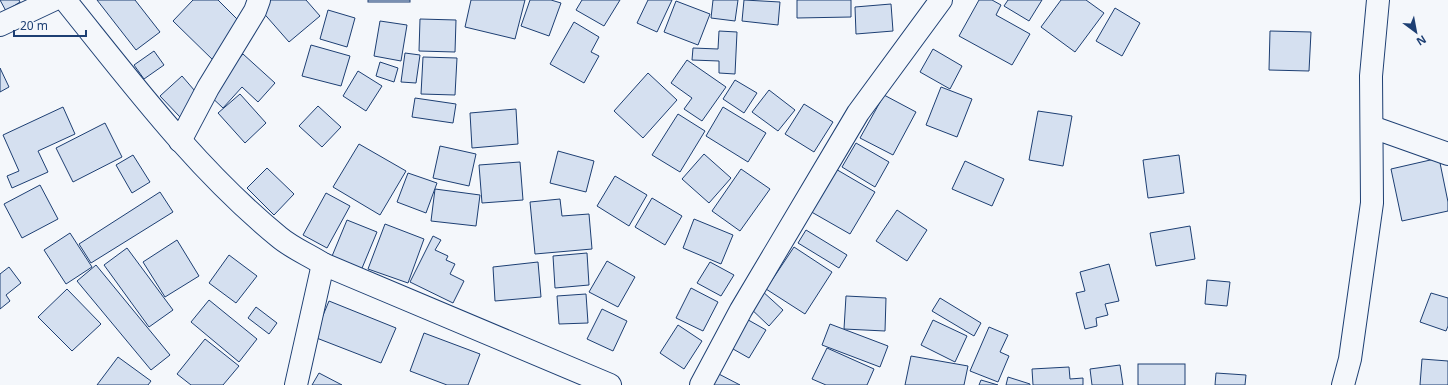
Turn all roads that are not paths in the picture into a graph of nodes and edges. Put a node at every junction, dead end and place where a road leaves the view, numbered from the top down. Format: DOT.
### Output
graph roads {
  1 [pos="53,0"];
  2 [pos="65,0"];
  3 [pos="259,0"];
  4 [pos="941,0"];
  5 [pos="1378,0"];
  6 [pos="0,25"];
  7 [pos="1372,127"];
  8 [pos="180,141"];
  9 [pos="1448,154"];
  10 [pos="323,264"];
  11 [pos="296,385"];
  12 [pos="610,385"];
  13 [pos="701,385"];
  14 [pos="1343,385"];
  1 -- 6 [label="street"];
  2 -- 8 [label="street"];
  3 -- 8 [label="street"];
  4 -- 13 [label="street"];
  5 -- 7 [label="street"];
  7 -- 9 [label="street"];
  7 -- 14 [label="street"];
  8 -- 10 [label="street"];
  10 -- 11 [label="street"];
  10 -- 12 [label="street"];
}
